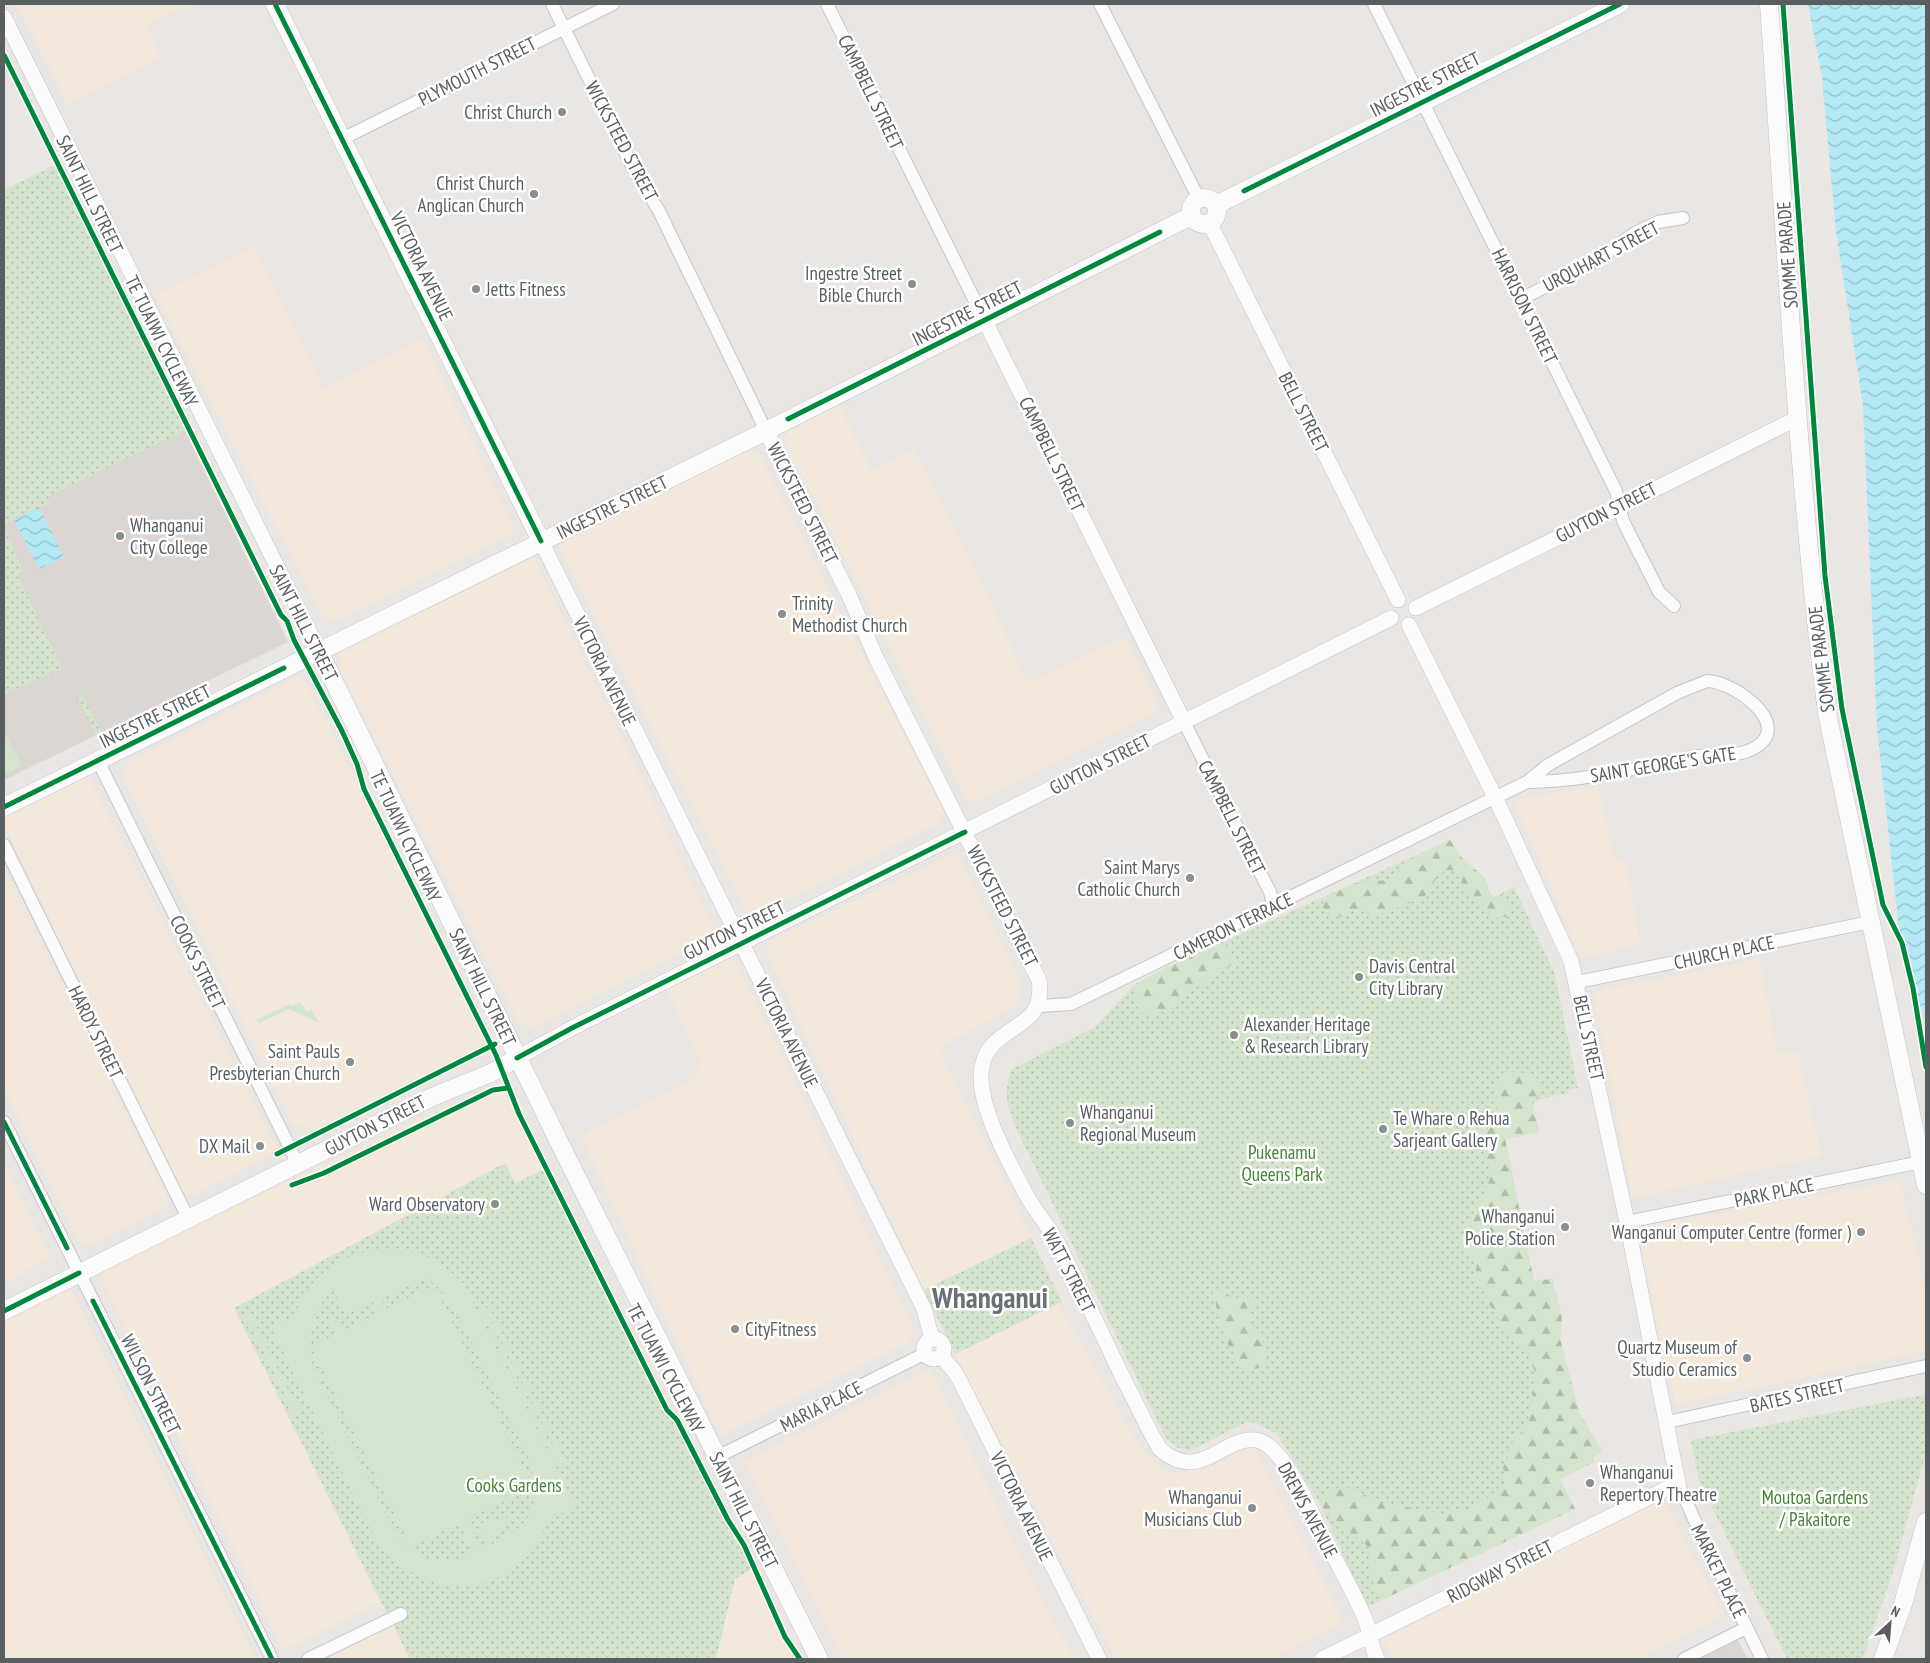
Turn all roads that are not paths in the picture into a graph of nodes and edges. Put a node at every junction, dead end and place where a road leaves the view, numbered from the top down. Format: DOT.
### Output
graph roads {
  1 [pos="275,4"];
  2 [pos="552,4"];
  3 [pos="612,4"];
  4 [pos="827,4"];
  5 [pos="1100,4"];
  6 [pos="1374,4"];
  7 [pos="1620,4"];
  8 [pos="1769,4"];
  9 [pos="4,17"];
  10 [pos="564,28"];
  11 [pos="1424,102"];
  12 [pos="342,139"];
  13 [pos="1199,199"];
  14 [pos="1216,205"];
  15 [pos="1191,216"];
  16 [pos="1683,218"];
  17 [pos="1210,224"];
  18 [pos="1521,299"];
  19 [pos="985,321"];
  20 [pos="1798,418"];
  21 [pos="766,431"];
  22 [pos="1619,505"];
  23 [pos="541,541"];
  24 [pos="1398,600"];
  25 [pos="1674,606"];
  26 [pos="1416,608"];
  27 [pos="1391,618"];
  28 [pos="1409,625"];
  29 [pos="319,651"];
  30 [pos="1184,722"];
  31 [pos="98,761"];
  32 [pos="1527,782"];
  33 [pos="1495,797"];
  34 [pos="4,807"];
  35 [pos="965,832"];
  36 [pos="4,845"];
  37 [pos="1273,905"];
  38 [pos="1870,922"];
  39 [pos="742,943"];
  40 [pos="1578,982"];
  41 [pos="1039,1006"];
  42 [pos="518,1058"];
  43 [pos="4,1122"];
  44 [pos="1921,1162"];
  45 [pos="298,1164"];
  46 [pos="1926,1185"];
  47 [pos="188,1218"];
  48 [pos="1627,1222"];
  49 [pos="79,1273"];
  50 [pos="4,1311"];
  51 [pos="932,1339"];
  52 [pos="924,1354"];
  53 [pos="940,1356"];
  54 [pos="1926,1366"];
  55 [pos="1667,1422"];
  56 [pos="717,1457"];
  57 [pos="1186,1462"];
  58 [pos="1678,1483"];
  59 [pos="1926,1522"];
  60 [pos="401,1614"];
  61 [pos="1746,1628"];
  62 [pos="1370,1636"];
  63 [pos="272,1659"];
  64 [pos="308,1659"];
  65 [pos="819,1659"];
  66 [pos="1099,1659"];
  67 [pos="1322,1659"];
  68 [pos="1377,1659"];
  69 [pos="1684,1659"];
  70 [pos="1762,1659"];
  71 [pos="1883,1659"];
  1 -- 12 [label="main road, VICTORIA AVENUE"];
  2 -- 10 [label="street, WICKSTEED STREET"];
  3 -- 10 [label="street, PLYMOUTH STREET"];
  4 -- 19 [label="street, CAMPBELL STREET"];
  5 -- 13 [label="street"];
  6 -- 11 [label="street, HARRISON STREET"];
  7 -- 11 [label="main road, INGESTRE STREET"];
  8 -- 20 [label="main road, SOMME PARADE"];
  9 -- 29 [label="street, SAINT HILL STREET"];
  10 -- 12 [label="street, PLYMOUTH STREET"];
  10 -- 21 [label="street, WICKSTEED STREET"];
  11 -- 14 [label="main road, INGESTRE STREET"];
  11 -- 18 [label="street, HARRISON STREET"];
  12 -- 23 [label="main road, VICTORIA AVENUE"];
  13 -- 14 [label="main road"];
  13 -- 15 [label="main road"];
  14 -- 17 [label="main road"];
  15 -- 17 [label="main road"];
  15 -- 19 [label="main road, INGESTRE STREET"];
  16 -- 18 [label="street, URQUHART STREET"];
  17 -- 24 [label="street, BELL STREET"];
  18 -- 22 [label="street, HARRISON STREET"];
  19 -- 21 [label="main road, INGESTRE STREET"];
  19 -- 30 [label="street, CAMPBELL STREET"];
  20 -- 22 [label="street, GUYTON STREET"];
  20 -- 38 [label="main road, SOMME PARADE"];
  21 -- 23 [label="main road, INGESTRE STREET"];
  21 -- 35 [label="street, WICKSTEED STREET"];
  22 -- 25 [label="street, HARRISON STREET"];
  22 -- 26 [label="street, GUYTON STREET"];
  23 -- 29 [label="main road, INGESTRE STREET"];
  23 -- 39 [label="street, VICTORIA AVENUE"];
  24 -- 26 [label="street"];
  24 -- 27 [label="street"];
  26 -- 28 [label="street"];
  27 -- 28 [label="street"];
  27 -- 30 [label="street, GUYTON STREET"];
  28 -- 33 [label="street, BELL STREET"];
  29 -- 31 [label="main road, INGESTRE STREET"];
  29 -- 42 [label="main road, SAINT HILL STREET"];
  30 -- 35 [label="street, GUYTON STREET"];
  30 -- 37 [label="street, CAMPBELL STREET"];
  31 -- 34 [label="main road, INGESTRE STREET"];
  31 -- 45 [label="street, COOKS STREET"];
  32 -- 32 [label="street, SAINT GEORGE'S GATE"];
  32 -- 33 [label="street, SAINT GEORGE'S GATE"];
  33 -- 37 [label="street, CAMERON TERRACE"];
  33 -- 40 [label="street, BELL STREET"];
  35 -- 39 [label="street, GUYTON STREET"];
  35 -- 41 [label="street, WICKSTEED STREET"];
  36 -- 47 [label="street, HARDY STREET"];
  37 -- 41 [label="street, CAMERON TERRACE"];
  38 -- 40 [label="street, CHURCH PLACE"];
  38 -- 44 [label="main road, SOMME PARADE"];
  39 -- 42 [label="street, GUYTON STREET"];
  39 -- 51 [label="street, VICTORIA AVENUE"];
  40 -- 48 [label="street, BELL STREET"];
  41 -- 57 [label="street, WATT STREET"];
  42 -- 45 [label="main road, GUYTON STREET"];
  42 -- 56 [label="main road, SAINT HILL STREET"];
  43 -- 49 [label="street, WILSON STREET"];
  44 -- 46 [label="main road, SOMME PARADE"];
  44 -- 48 [label="street, PARK PLACE"];
  45 -- 47 [label="main road, GUYTON STREET"];
  47 -- 49 [label="main road, GUYTON STREET"];
  48 -- 55 [label="street, BELL STREET"];
  49 -- 50 [label="main road, GUYTON STREET"];
  49 -- 63 [label="street, WILSON STREET"];
  51 -- 52 [label="street"];
  51 -- 53 [label="street"];
  52 -- 53 [label="street"];
  52 -- 56 [label="street, MARIA PLACE"];
  53 -- 66 [label="street, VICTORIA AVENUE"];
  54 -- 55 [label="street, BATES STREET"];
  55 -- 58 [label="street, BELL STREET"];
  56 -- 65 [label="main road, SAINT HILL STREET"];
  57 -- 62 [label="street, DREWS AVENUE"];
  58 -- 61 [label="street, MARKET PLACE"];
  58 -- 62 [label="street, RIDGWAY STREET"];
  59 -- 71 [label="main road"];
  60 -- 64 [label="street"];
  61 -- 69 [label="street"];
  61 -- 70 [label="street, MARKET PLACE"];
  62 -- 67 [label="street, RIDGWAY STREET"];
  62 -- 68 [label="street, DREWS AVENUE"];
}
